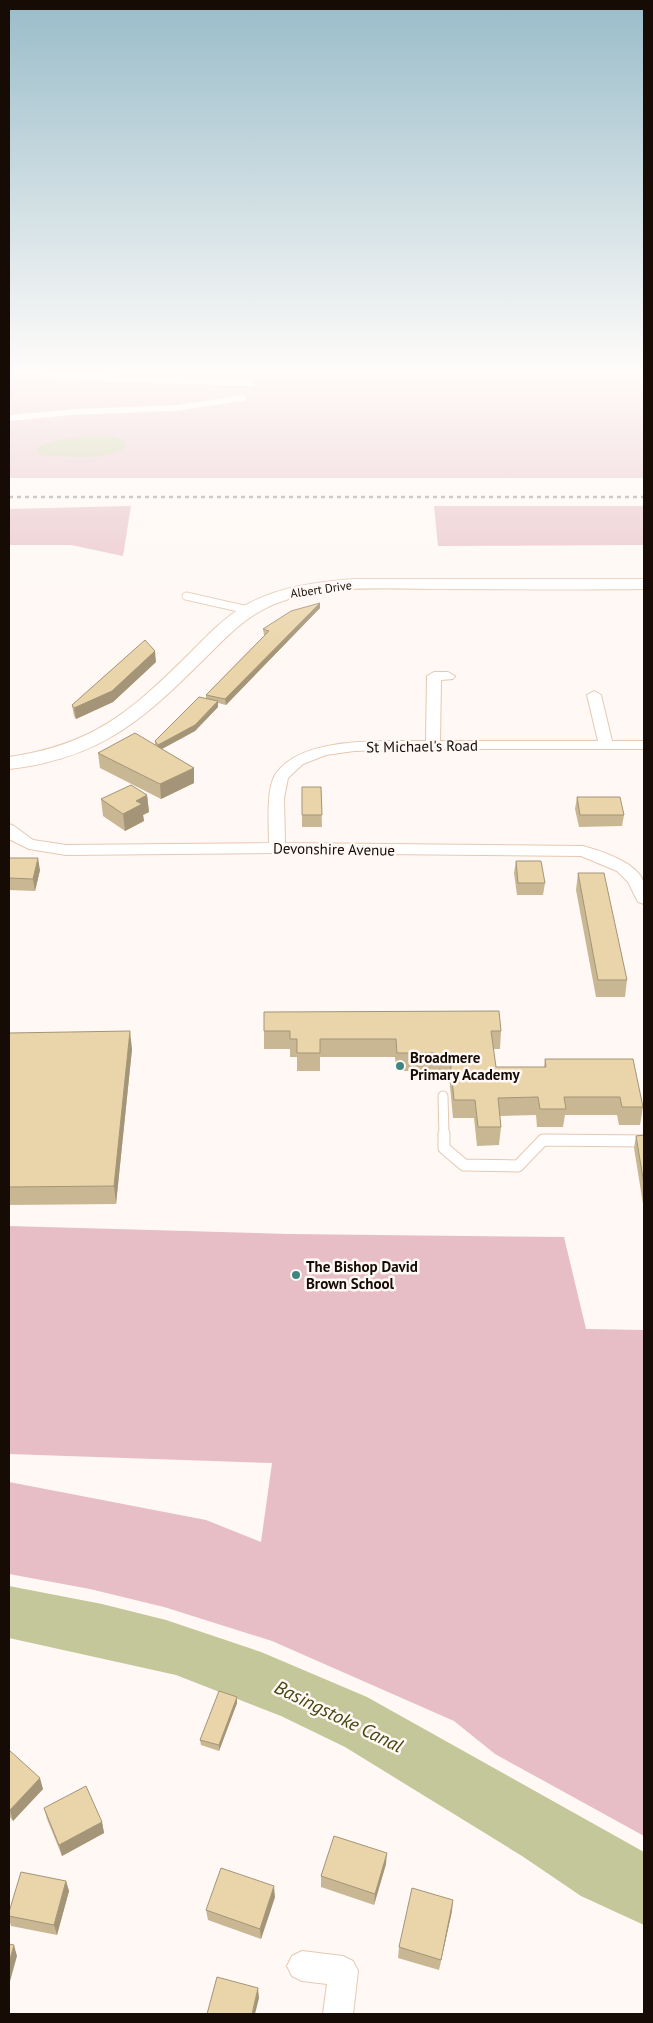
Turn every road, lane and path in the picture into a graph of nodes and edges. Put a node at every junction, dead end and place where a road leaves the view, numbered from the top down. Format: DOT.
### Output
graph roads {
  1 [pos="644,584"];
  2 [pos="186,596"];
  3 [pos="248,610"];
  4 [pos="448,676"];
  5 [pos="594,695"];
  6 [pos="433,745"];
  7 [pos="606,745"];
  8 [pos="644,745"];
  9 [pos="13,765"];
  10 [pos="9,829"];
  11 [pos="277,848"];
  12 [pos="644,899"];
  13 [pos="443,1096"];
  14 [pos="644,1141"];
  15 [pos="302,1966"];
  16 [pos="338,2014"];
  1 -- 3 [label="street, Albert Drive"];
  2 -- 3 [label="lane"];
  3 -- 9 [label="street, Albert Drive"];
  4 -- 6 [label="street"];
  5 -- 7 [label="street"];
  6 -- 7 [label="street, St Michael's Road"];
  6 -- 11 [label="street, St Michael's Road"];
  7 -- 8 [label="street, St Michael's Road"];
  10 -- 11 [label="street, Devonshire Avenue"];
  11 -- 12 [label="street, Devonshire Avenue"];
  13 -- 14 [label="lane"];
  15 -- 16 [label="street"];
}
